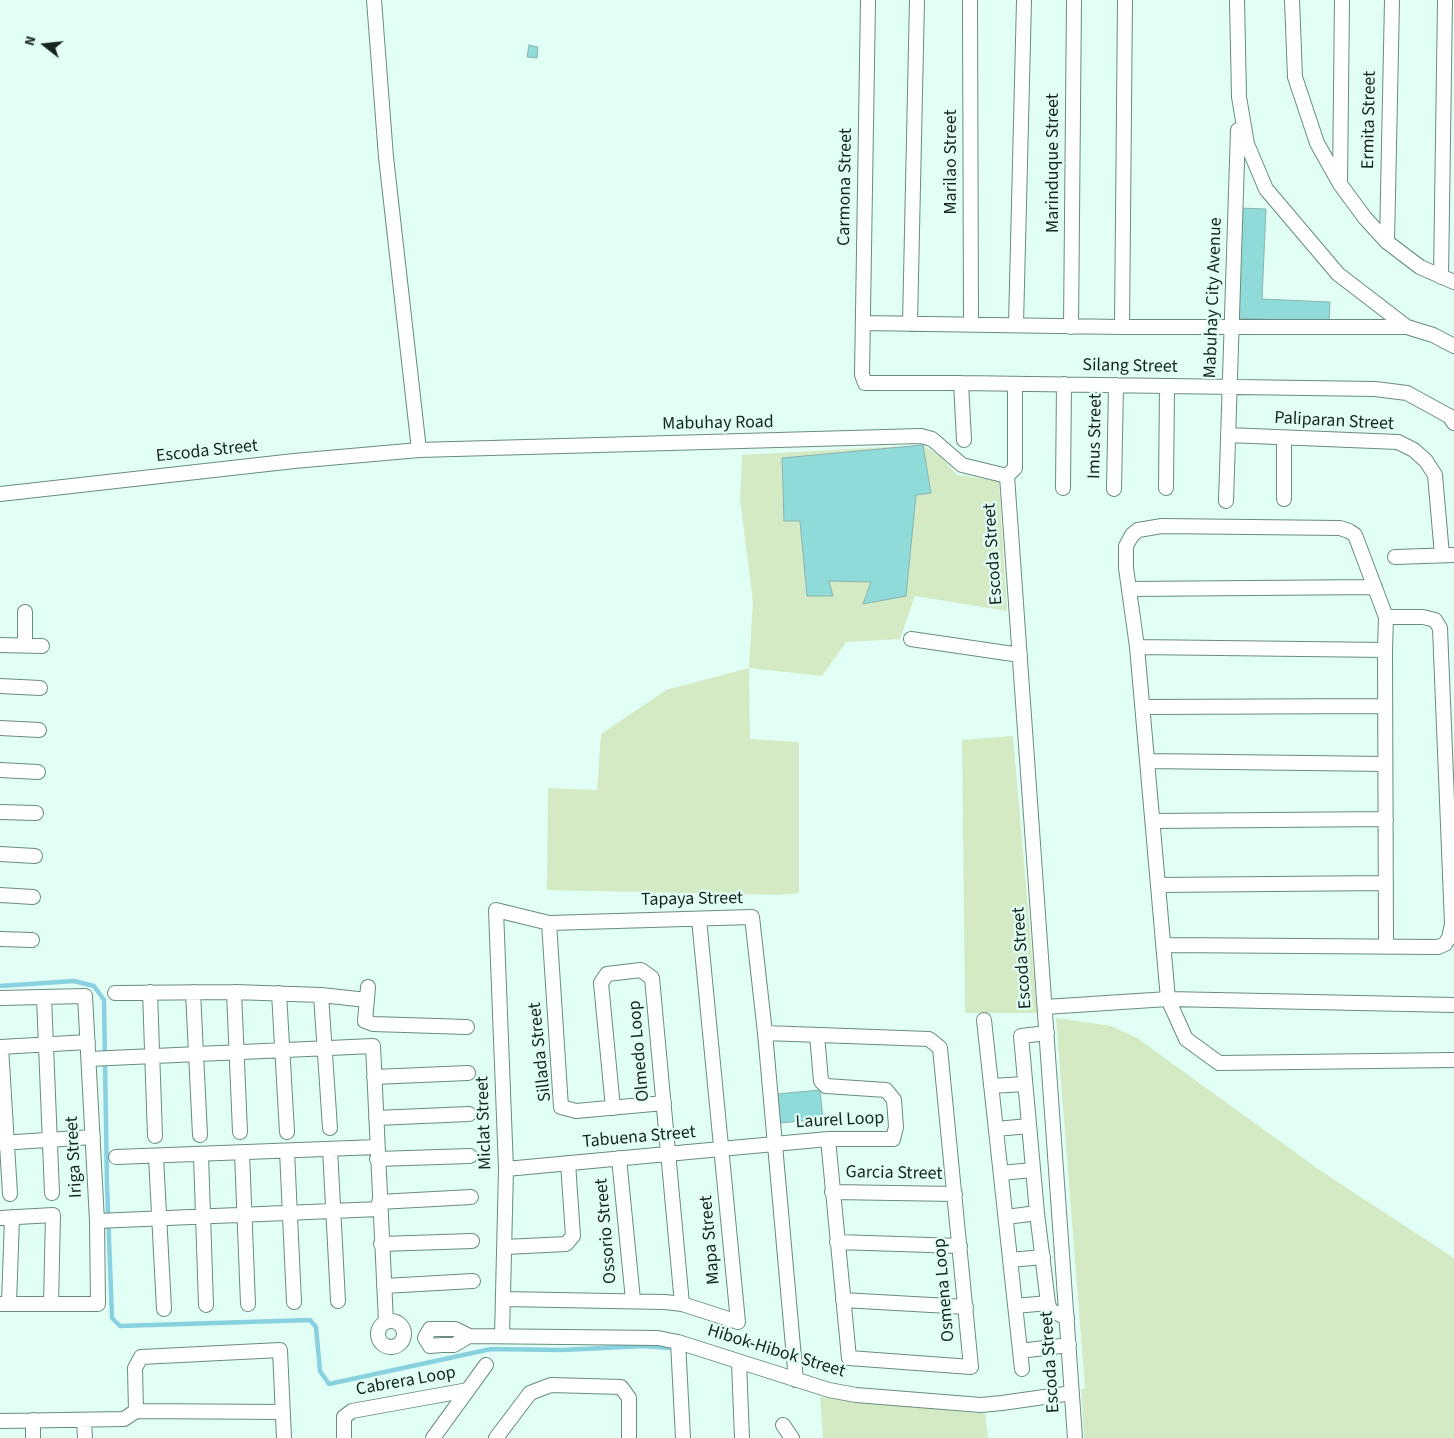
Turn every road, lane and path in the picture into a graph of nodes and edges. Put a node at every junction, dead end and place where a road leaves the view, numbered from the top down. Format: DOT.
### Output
graph roads {
  1 [pos="374,0"];
  2 [pos="868,0"];
  3 [pos="916,0"];
  4 [pos="970,0"];
  5 [pos="1024,0"];
  6 [pos="1074,0"];
  7 [pos="1124,0"];
  8 [pos="1237,0"];
  9 [pos="1292,0"];
  10 [pos="1342,0"];
  11 [pos="1392,0"];
  12 [pos="1445,0"];
  13 [pos="1239,97"];
  14 [pos="1340,184"];
  15 [pos="1386,242"];
  16 [pos="1447,280"];
  17 [pos="862,323"];
  18 [pos="910,324"];
  19 [pos="971,324"];
  20 [pos="1016,325"];
  21 [pos="1071,327"];
  22 [pos="1122,327"];
  23 [pos="1232,327"];
  24 [pos="1407,327"];
  25 [pos="1454,346"];
  26 [pos="862,375"];
  27 [pos="961,383"];
  28 [pos="1015,384"];
  29 [pos="1064,384"];
  30 [pos="1116,385"];
  31 [pos="1167,386"];
  32 [pos="1230,388"];
  33 [pos="1454,423"];
  34 [pos="1228,435"];
  35 [pos="1284,438"];
  36 [pos="964,440"];
  37 [pos="419,450"];
  38 [pos="1007,476"];
  39 [pos="1063,488"];
  40 [pos="1166,488"];
  41 [pos="1114,489"];
  42 [pos="0,494"];
  43 [pos="1284,499"];
  44 [pos="1226,501"];
  45 [pos="1448,555"];
  46 [pos="1394,557"];
  47 [pos="1375,587"];
  48 [pos="1129,589"];
  49 [pos="25,612"];
  50 [pos="1386,617"];
  51 [pos="911,640"];
  52 [pos="0,645"];
  53 [pos="25,646"];
  54 [pos="42,646"];
  55 [pos="1137,647"];
  56 [pos="1385,650"];
  57 [pos="1020,655"];
  58 [pos="0,686"];
  59 [pos="40,688"];
  60 [pos="1385,706"];
  61 [pos="1143,707"];
  62 [pos="0,728"];
  63 [pos="39,730"];
  64 [pos="1147,761"];
  65 [pos="1385,764"];
  66 [pos="0,770"];
  67 [pos="38,772"];
  68 [pos="0,812"];
  69 [pos="36,813"];
  70 [pos="1386,820"];
  71 [pos="1153,821"];
  72 [pos="0,854"];
  73 [pos="35,856"];
  74 [pos="1386,883"];
  75 [pos="1158,885"];
  76 [pos="0,895"];
  77 [pos="33,897"];
  78 [pos="496,910"];
  79 [pos="699,919"];
  80 [pos="549,922"];
  81 [pos="0,938"];
  82 [pos="32,940"];
  83 [pos="1163,945"];
  84 [pos="1386,946"];
  85 [pos="150,992"];
  86 [pos="193,992"];
  87 [pos="234,992"];
  88 [pos="115,993"];
  89 [pos="279,993"];
  90 [pos="321,995"];
  91 [pos="44,997"];
  92 [pos="0,998"];
  93 [pos="1168,1000"];
  94 [pos="1454,1005"];
  95 [pos="1045,1007"];
  96 [pos="984,1020"];
  97 [pos="467,1027"];
  98 [pos="765,1033"];
  99 [pos="1047,1033"];
  100 [pos="817,1035"];
  101 [pos="88,1042"];
  102 [pos="46,1044"];
  103 [pos="1,1047"];
  104 [pos="325,1048"];
  105 [pos="282,1050"];
  106 [pos="237,1052"];
  107 [pos="196,1054"];
  108 [pos="152,1056"];
  109 [pos="89,1059"];
  110 [pos="1454,1060"];
  111 [pos="468,1073"];
  112 [pos="374,1078"];
  113 [pos="1025,1084"];
  114 [pos="991,1086"];
  115 [pos="664,1103"];
  116 [pos="613,1108"];
  117 [pos="469,1114"];
  118 [pos="376,1118"];
  119 [pos="1029,1126"];
  120 [pos="330,1128"];
  121 [pos="996,1129"];
  122 [pos="240,1132"];
  123 [pos="287,1132"];
  124 [pos="200,1135"];
  125 [pos="155,1136"];
  126 [pos="93,1137"];
  127 [pos="50,1140"];
  128 [pos="828,1140"];
  129 [pos="3,1142"];
  130 [pos="775,1144"];
  131 [pos="330,1149"];
  132 [pos="722,1149"];
  133 [pos="287,1151"];
  134 [pos="242,1153"];
  135 [pos="377,1153"];
  136 [pos="669,1154"];
  137 [pos="201,1155"];
  138 [pos="470,1156"];
  139 [pos="116,1157"];
  140 [pos="156,1157"];
  141 [pos="619,1158"];
  142 [pos="568,1163"];
  143 [pos="506,1169"];
  144 [pos="1033,1170"];
  145 [pos="1001,1173"];
  146 [pos="832,1192"];
  147 [pos="52,1193"];
  148 [pos="10,1194"];
  149 [pos="955,1194"];
  150 [pos="471,1197"];
  151 [pos="379,1205"];
  152 [pos="333,1211"];
  153 [pos="290,1213"];
  154 [pos="1037,1213"];
  155 [pos="246,1215"];
  156 [pos="6,1217"];
  157 [pos="203,1217"];
  158 [pos="1006,1217"];
  159 [pos="160,1218"];
  160 [pos="97,1221"];
  161 [pos="472,1241"];
  162 [pos="837,1242"];
  163 [pos="381,1244"];
  164 [pos="960,1246"];
  165 [pos="505,1248"];
  166 [pos="1042,1257"];
  167 [pos="1010,1260"];
  168 [pos="473,1282"];
  169 [pos="384,1286"];
  170 [pos="503,1299"];
  171 [pos="633,1300"];
  172 [pos="843,1300"];
  173 [pos="338,1301"];
  174 [pos="294,1302"];
  175 [pos="1048,1303"];
  176 [pos="5,1304"];
  177 [pos="51,1304"];
  178 [pos="248,1304"];
  179 [pos="682,1304"];
  180 [pos="206,1305"];
  181 [pos="1015,1306"];
  182 [pos="966,1307"];
  183 [pos="164,1309"];
  184 [pos="1067,1318"];
  185 [pos="386,1322"];
  186 [pos="502,1336"];
  187 [pos="403,1337"];
  188 [pos="678,1342"];
  189 [pos="1069,1345"];
  190 [pos="1020,1351"];
  191 [pos="739,1362"];
  192 [pos="486,1365"];
  193 [pos="1022,1369"];
  194 [pos="796,1380"];
  195 [pos="468,1390"];
  196 [pos="1072,1393"];
  197 [pos="136,1411"];
  198 [pos="283,1412"];
  199 [pos="32,1420"];
  200 [pos="84,1420"];
  201 [pos="0,1421"];
  202 [pos="783,1424"];
  203 [pos="33,1438"];
  204 [pos="85,1438"];
  205 [pos="284,1438"];
  206 [pos="344,1438"];
  207 [pos="433,1438"];
  208 [pos="496,1438"];
  209 [pos="629,1438"];
  210 [pos="683,1438"];
  211 [pos="742,1438"];
  212 [pos="792,1438"];
  213 [pos="1075,1438"];
  1 -- 37 [label="street"];
  2 -- 17 [label="street, Carmona Street"];
  3 -- 18 [label="street"];
  4 -- 19 [label="street, Marilao Street"];
  5 -- 20 [label="street"];
  6 -- 21 [label="street, Marinduque Street"];
  7 -- 22 [label="street"];
  8 -- 13 [label="street, Mabuhay City Avenue"];
  9 -- 14 [label="street"];
  10 -- 14 [label="street"];
  11 -- 15 [label="street, Ermita Street"];
  12 -- 16 [label="street"];
  13 -- 23 [label="street, Mabuhay City Avenue"];
  13 -- 24 [label="street, Mabuhay City Avenue"];
  14 -- 15 [label="street"];
  15 -- 16 [label="street"];
  17 -- 18 [label="street"];
  17 -- 26 [label="street, Carmona Street"];
  18 -- 19 [label="street"];
  19 -- 20 [label="street"];
  20 -- 21 [label="street"];
  21 -- 22 [label="street"];
  22 -- 23 [label="street"];
  23 -- 24 [label="street"];
  23 -- 32 [label="street, Mabuhay City Avenue"];
  24 -- 25 [label="street, Mabuhay City Avenue"];
  26 -- 27 [label="street, Silang Street"];
  27 -- 28 [label="street, Silang Street"];
  27 -- 36 [label="street"];
  28 -- 29 [label="street, Silang Street"];
  28 -- 38 [label="street"];
  29 -- 30 [label="street, Silang Street"];
  29 -- 39 [label="street"];
  30 -- 31 [label="street, Silang Street"];
  30 -- 41 [label="street, Imus Street"];
  31 -- 32 [label="street, Silang Street"];
  31 -- 40 [label="street"];
  32 -- 33 [label="street, Silang Street"];
  32 -- 34 [label="street, Mabuhay City Avenue"];
  34 -- 35 [label="street, Paliparan Street"];
  34 -- 44 [label="street, Mabuhay City Avenue"];
  35 -- 43 [label="street"];
  35 -- 45 [label="street, Paliparan Street"];
  37 -- 38 [label="street, Mabuhay Road"];
  37 -- 42 [label="street, Escoda Street"];
  38 -- 57 [label="street, Escoda Street"];
  45 -- 46 [label="street"];
  47 -- 48 [label="street"];
  47 -- 48 [label="street"];
  47 -- 50 [label="street"];
  48 -- 55 [label="street"];
  49 -- 53 [label="street"];
  50 -- 56 [label="street"];
  50 -- 84 [label="street"];
  51 -- 57 [label="street"];
  52 -- 53 [label="street"];
  53 -- 54 [label="street"];
  55 -- 56 [label="street"];
  55 -- 61 [label="street"];
  56 -- 60 [label="street"];
  57 -- 95 [label="street, Escoda Street"];
  58 -- 59 [label="street"];
  60 -- 61 [label="street"];
  60 -- 65 [label="street"];
  61 -- 64 [label="street"];
  62 -- 63 [label="street"];
  64 -- 65 [label="street"];
  64 -- 71 [label="street"];
  65 -- 70 [label="street"];
  66 -- 67 [label="street"];
  68 -- 69 [label="street"];
  70 -- 71 [label="street"];
  70 -- 74 [label="street"];
  71 -- 75 [label="street"];
  72 -- 73 [label="street"];
  74 -- 75 [label="street"];
  74 -- 84 [label="street"];
  75 -- 83 [label="street"];
  76 -- 77 [label="street"];
  78 -- 80 [label="street, Tapaya Street"];
  78 -- 143 [label="street, Miclat Street"];
  79 -- 80 [label="street, Tapaya Street"];
  79 -- 98 [label="street, Tapaya Street"];
  79 -- 132 [label="street, Mapa Street"];
  80 -- 116 [label="street, Sillada Street"];
  81 -- 82 [label="street"];
  83 -- 84 [label="street"];
  83 -- 93 [label="street"];
  85 -- 86 [label="street"];
  85 -- 88 [label="street"];
  85 -- 108 [label="street"];
  86 -- 87 [label="street"];
  86 -- 107 [label="street"];
  87 -- 89 [label="street"];
  87 -- 106 [label="street"];
  89 -- 90 [label="street"];
  89 -- 105 [label="street"];
  90 -- 97 [label="street"];
  90 -- 104 [label="street"];
  91 -- 92 [label="street, Iriga Street"];
  91 -- 101 [label="street, Iriga Street"];
  91 -- 102 [label="street"];
  93 -- 94 [label="street"];
  93 -- 95 [label="street"];
  93 -- 110 [label="street"];
  95 -- 99 [label="street, Escoda Street"];
  96 -- 114 [label="street"];
  98 -- 100 [label="street, Osmena Loop"];
  98 -- 130 [label="street, Tapaya Street"];
  99 -- 113 [label="street"];
  99 -- 184 [label="street, Escoda Street"];
  100 -- 128 [label="street, Laurel Loop"];
  100 -- 149 [label="street, Osmena Loop"];
  101 -- 102 [label="street"];
  101 -- 109 [label="street, Iriga Street"];
  102 -- 103 [label="street"];
  102 -- 127 [label="street"];
  103 -- 129 [label="street"];
  104 -- 105 [label="street"];
  104 -- 112 [label="street"];
  104 -- 120 [label="street"];
  105 -- 106 [label="street"];
  105 -- 123 [label="street"];
  106 -- 107 [label="street"];
  106 -- 122 [label="street"];
  107 -- 108 [label="street"];
  107 -- 124 [label="street"];
  108 -- 109 [label="street"];
  108 -- 125 [label="street"];
  109 -- 126 [label="street, Iriga Street"];
  111 -- 112 [label="street"];
  112 -- 118 [label="street"];
  113 -- 114 [label="street"];
  113 -- 119 [label="street"];
  114 -- 121 [label="street"];
  115 -- 116 [label="street, Sillada Street"];
  115 -- 116 [label="street, Olmedo Loop"];
  115 -- 136 [label="street, Olmedo Loop"];
  117 -- 118 [label="street"];
  118 -- 135 [label="street"];
  119 -- 121 [label="street"];
  119 -- 144 [label="street"];
  121 -- 145 [label="street"];
  126 -- 127 [label="street"];
  126 -- 160 [label="street, Iriga Street"];
  127 -- 129 [label="street"];
  127 -- 147 [label="street"];
  128 -- 130 [label="street, Laurel Loop"];
  128 -- 146 [label="street, Osmena Loop"];
  129 -- 148 [label="street"];
  130 -- 132 [label="street, Tabuena Street"];
  130 -- 194 [label="street, Tapaya Street"];
  131 -- 133 [label="street"];
  131 -- 135 [label="street"];
  131 -- 152 [label="street"];
  132 -- 136 [label="street, Tabuena Street"];
  132 -- 179 [label="street, Mapa Street"];
  133 -- 134 [label="street"];
  133 -- 153 [label="street"];
  134 -- 137 [label="street"];
  134 -- 155 [label="street"];
  135 -- 138 [label="street"];
  135 -- 151 [label="street"];
  136 -- 141 [label="street, Tabuena Street"];
  136 -- 179 [label="street, Olmedo Loop"];
  137 -- 140 [label="street"];
  137 -- 157 [label="street"];
  139 -- 140 [label="street"];
  140 -- 159 [label="street"];
  141 -- 142 [label="street, Tabuena Street"];
  141 -- 171 [label="street, Ossorio Street"];
  142 -- 143 [label="street, Tabuena Street"];
  142 -- 165 [label="street"];
  143 -- 165 [label="street, Miclat Street"];
  144 -- 145 [label="street"];
  144 -- 154 [label="street"];
  145 -- 158 [label="street"];
  146 -- 149 [label="street, Garcia Street"];
  146 -- 162 [label="street, Osmena Loop"];
  149 -- 164 [label="street, Osmena Loop"];
  150 -- 151 [label="street"];
  151 -- 152 [label="street"];
  151 -- 163 [label="street"];
  152 -- 153 [label="street"];
  152 -- 173 [label="street"];
  153 -- 155 [label="street"];
  153 -- 174 [label="street"];
  154 -- 158 [label="street"];
  154 -- 166 [label="street"];
  155 -- 157 [label="street"];
  155 -- 178 [label="street"];
  156 -- 176 [label="street"];
  156 -- 177 [label="street"];
  157 -- 159 [label="street"];
  157 -- 180 [label="street"];
  158 -- 167 [label="street"];
  159 -- 160 [label="street"];
  159 -- 183 [label="street"];
  160 -- 177 [label="street, Iriga Street"];
  161 -- 163 [label="street"];
  162 -- 164 [label="street"];
  162 -- 172 [label="street, Osmena Loop"];
  163 -- 169 [label="street"];
  164 -- 182 [label="street, Osmena Loop"];
  165 -- 170 [label="street, Miclat Street"];
  166 -- 167 [label="street"];
  166 -- 175 [label="street"];
  167 -- 181 [label="street"];
  168 -- 169 [label="street"];
  169 -- 185 [label="street"];
  170 -- 171 [label="street, Mapa Street"];
  170 -- 186 [label="street, Miclat Street"];
  171 -- 179 [label="street, Mapa Street"];
  172 -- 182 [label="street"];
  172 -- 182 [label="street, Osmena Loop"];
  175 -- 181 [label="street"];
  175 -- 184 [label="street"];
  176 -- 177 [label="street, Iriga Street"];
  181 -- 190 [label="street"];
  184 -- 189 [label="street, Escoda Street"];
  185 -- 187 [label="street"];
  185 -- 187 [label="street"];
  186 -- 187 [label="street, Hibok-Hibok Street"];
  186 -- 188 [label="street, Hibok-Hibok Street"];
  188 -- 191 [label="street, Hibok-Hibok Street"];
  188 -- 210 [label="street"];
  189 -- 190 [label="street"];
  189 -- 196 [label="street, Escoda Street"];
  190 -- 193 [label="street"];
  191 -- 194 [label="street, Hibok-Hibok Street"];
  191 -- 211 [label="street"];
  192 -- 195 [label="street"];
  194 -- 196 [label="street, Hibok-Hibok Street"];
  195 -- 206 [label="street, Cabrera Loop"];
  195 -- 207 [label="street"];
  196 -- 213 [label="street, Escoda Street"];
  197 -- 198 [label="street"];
  197 -- 198 [label="street"];
  197 -- 200 [label="street"];
  198 -- 205 [label="street"];
  199 -- 200 [label="street"];
  199 -- 201 [label="street"];
  199 -- 203 [label="street"];
  200 -- 204 [label="street"];
  202 -- 212 [label="street"];
  208 -- 209 [label="street"];
}
